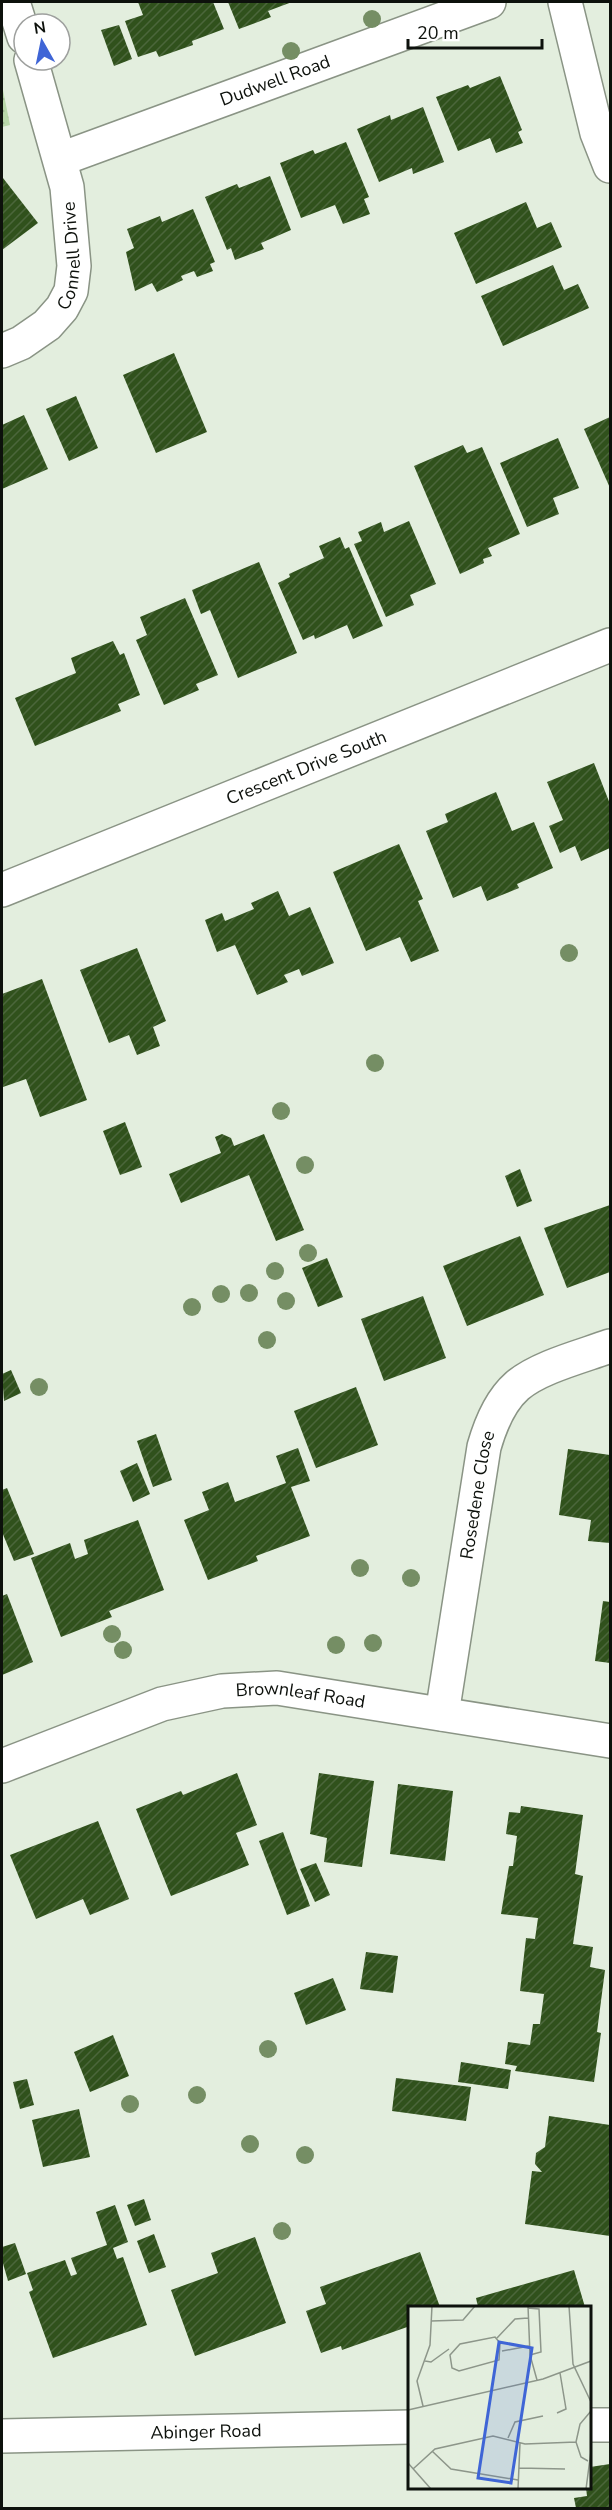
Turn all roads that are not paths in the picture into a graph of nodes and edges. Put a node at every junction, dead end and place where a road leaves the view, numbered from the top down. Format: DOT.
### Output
graph roads {
  1 [pos="489,2"];
  2 [pos="565,2"];
  3 [pos="35,72"];
  4 [pos="604,130"];
  5 [pos="61,159"];
  6 [pos="610,166"];
  7 [pos="2,351"];
  8 [pos="610,645"];
  9 [pos="2,890"];
  10 [pos="610,1346"];
  11 [pos="442,1714"];
  12 [pos="610,1741"];
  13 [pos="2,1766"];
  14 [pos="591,2425"];
  15 [pos="610,2425"];
  16 [pos="408,2427"];
  17 [pos="2,2436"];
  1 -- 5 [label="street, Dudwell Road"];
  2 -- 4 [label="street"];
  3 -- 5 [label="street, Connell Drive"];
  4 -- 6 [label="street"];
  5 -- 7 [label="street, Connell Drive"];
  8 -- 9 [label="street, Crescent Drive South"];
  10 -- 11 [label="street, Rosedene Close"];
  11 -- 12 [label="street, Brownleaf Road"];
  11 -- 13 [label="street, Brownleaf Road"];
  14 -- 15 [label="street"];
  16 -- 17 [label="street, Abinger Road"];
}
